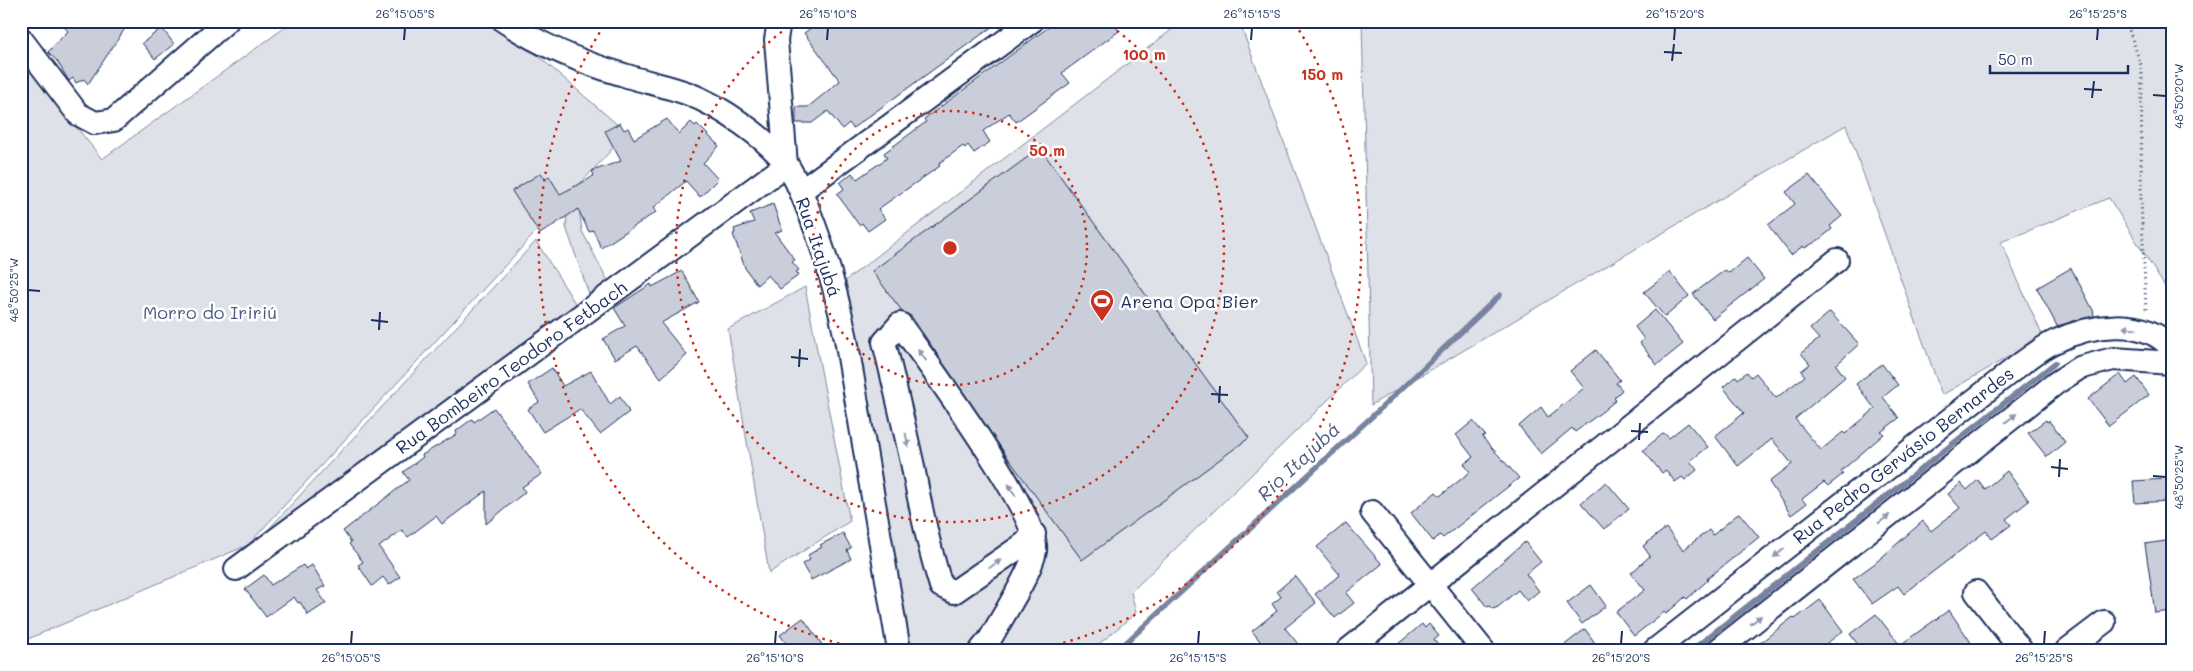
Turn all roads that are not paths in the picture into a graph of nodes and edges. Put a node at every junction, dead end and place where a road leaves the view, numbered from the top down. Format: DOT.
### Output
graph roads {
  1 [pos="227,21"];
  2 [pos="504,21"];
  3 [pos="779,21"];
  4 [pos="1032,21"];
  5 [pos="21,38"];
  6 [pos="786,165"];
  7 [pos="801,191"];
  8 [pos="1837,260"];
  9 [pos="2172,349"];
  10 [pos="2172,363"];
  11 [pos="1372,512"];
  12 [pos="1034,534"];
  13 [pos="236,569"];
  14 [pos="1435,580"];
  15 [pos="1976,592"];
  16 [pos="2104,622"];
  17 [pos="899,650"];
  18 [pos="981,650"];
  19 [pos="1348,650"];
  20 [pos="1484,650"];
  21 [pos="1655,650"];
  22 [pos="1718,650"];
  23 [pos="2021,650"];
  24 [pos="2068,650"];
  1 -- 5 [label="street"];
  2 -- 6 [label="street, Rua Itajubá"];
  3 -- 6 [label="street"];
  4 -- 7 [label="street"];
  6 -- 7 [label="street, Rua Itajubá"];
  6 -- 13 [label="street, Rua Bombeiro Teodoro Fetbach"];
  7 -- 17 [label="street, Rua Itajubá"];
  8 -- 14 [label="street"];
  9 -- 21 [label="street, Rua Pedro Gervásio Bernardes, one-way"];
  22 -- 10 [label="street, one-way"];
  11 -- 14 [label="street"];
  12 -- 12 [label="street, one-way"];
  12 -- 18 [label="street"];
  14 -- 19 [label="street"];
  14 -- 20 [label="street"];
  15 -- 23 [label="street"];
  16 -- 24 [label="street"];
}
